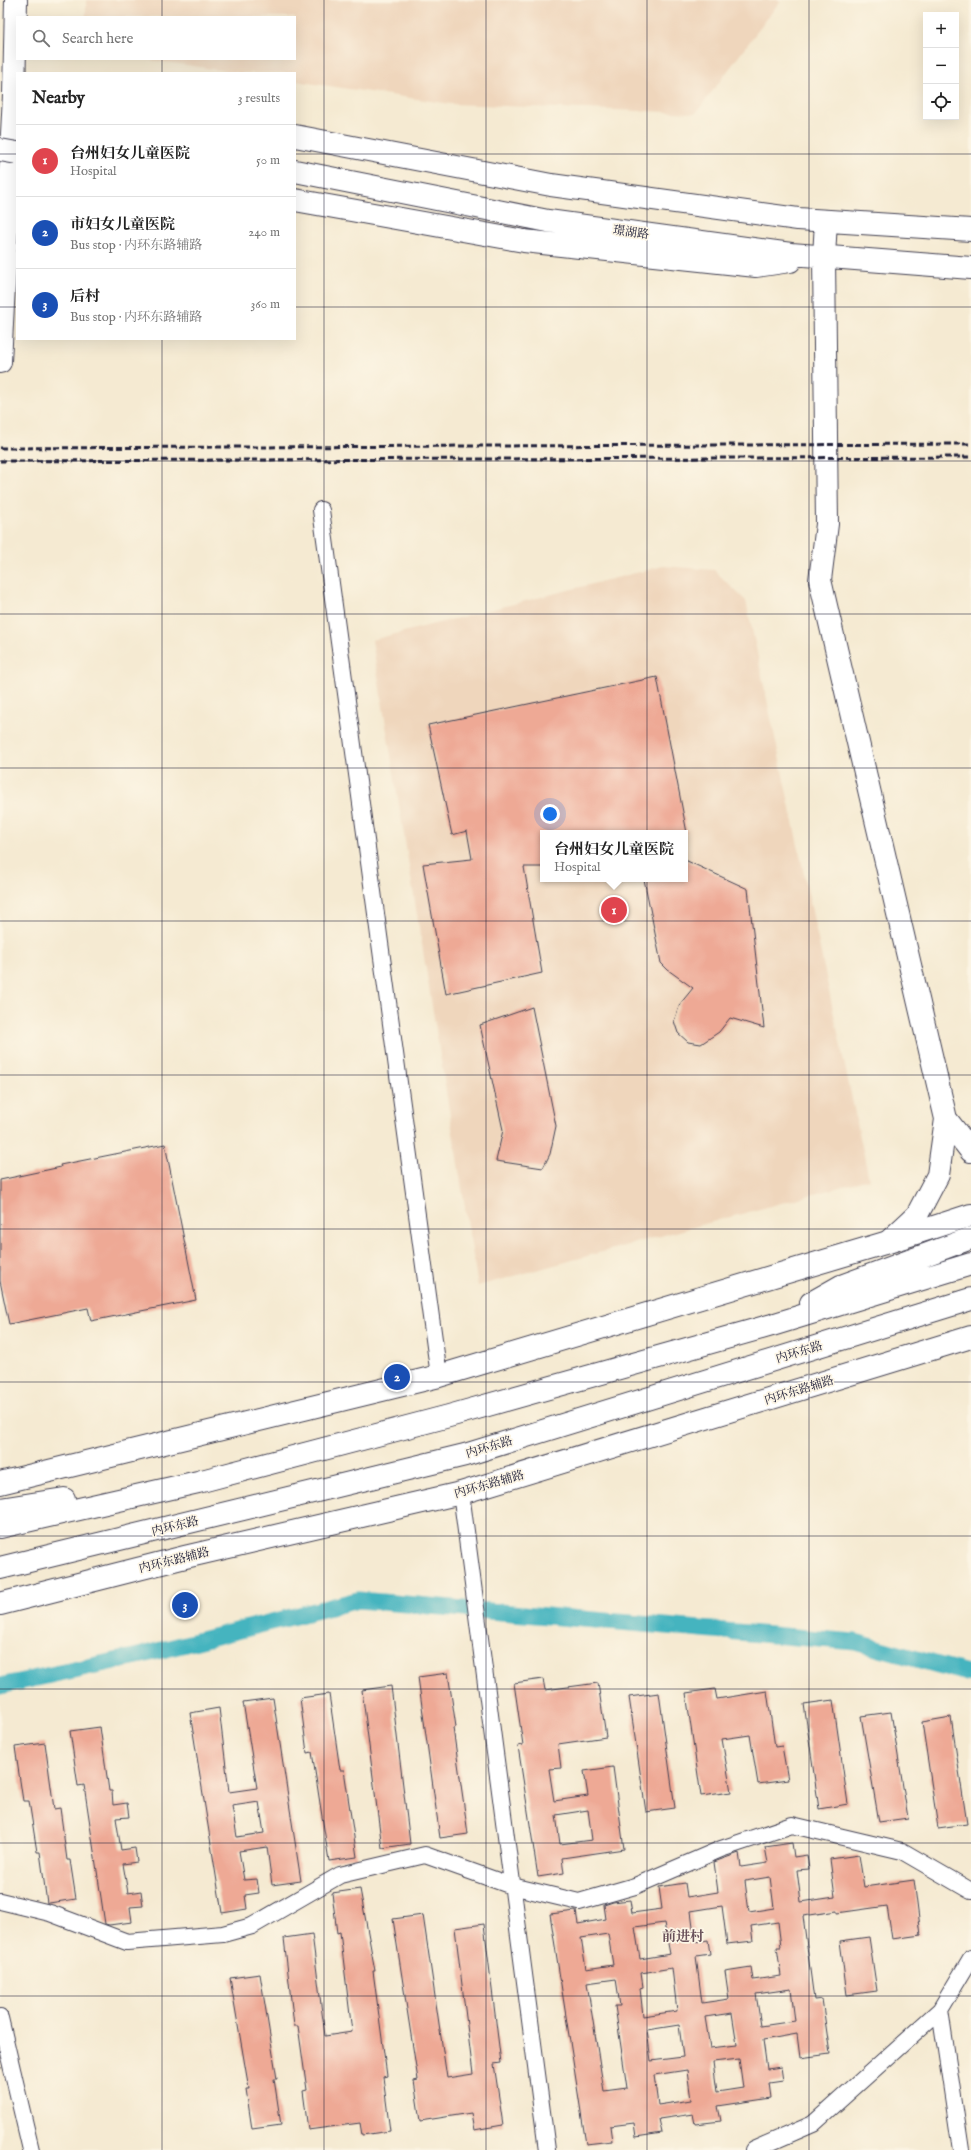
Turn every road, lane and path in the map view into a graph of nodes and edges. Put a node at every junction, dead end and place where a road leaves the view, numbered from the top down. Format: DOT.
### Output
graph roads {
  1 [pos="16,0"];
  2 [pos="10,95"];
  3 [pos="296,136"];
  4 [pos="9,140"];
  5 [pos="296,171"];
  6 [pos="296,200"];
  7 [pos="826,221"];
  8 [pos="971,230"];
  9 [pos="824,257"];
  10 [pos="971,268"];
  11 [pos="0,362"];
  12 [pos="321,510"];
  13 [pos="946,1119"];
  14 [pos="971,1151"];
  15 [pos="971,1215"];
  16 [pos="971,1238"];
  17 [pos="888,1242"];
  18 [pos="971,1264"];
  19 [pos="971,1299"];
  20 [pos="971,1306"];
  21 [pos="918,1315"];
  22 [pos="772,1324"];
  23 [pos="971,1338"];
  24 [pos="439,1376"];
  25 [pos="198,1482"];
  26 [pos="0,1483"];
  27 [pos="461,1493"];
  28 [pos="0,1509"];
  29 [pos="0,1527"];
  30 [pos="142,1534"];
  31 [pos="0,1568"];
  32 [pos="0,1581"];
  33 [pos="0,1604"];
  34 [pos="512,1886"];
  35 [pos="971,1890"];
  36 [pos="0,1901"];
  37 [pos="971,1958"];
  38 [pos="940,2010"];
  39 [pos="0,2018"];
  40 [pos="31,2150"];
  41 [pos="547,2150"];
  42 [pos="752,2150"];
  43 [pos="961,2150"];
  1 -- 2 [label="main road"];
  2 -- 4 [label="main road"];
  3 -- 7 [label="main road"];
  4 -- 11 [label="main road"];
  5 -- 9 [label="main road, 璟湖路"];
  6 -- 9 [label="main road"];
  7 -- 8 [label="main road"];
  7 -- 9 [label="main road"];
  9 -- 10 [label="main road, 璟湖路"];
  9 -- 13 [label="main road"];
  12 -- 24 [label="street"];
  13 -- 14 [label="main road"];
  13 -- 17 [label="main road"];
  15 -- 17 [label="main road"];
  16 -- 22 [label="main road"];
  17 -- 24 [label="main road"];
  18 -- 22 [label="main road"];
  19 -- 21 [label="main road, 内环东路"];
  20 -- 21 [label="main road"];
  21 -- 30 [label="main road, 内环东路"];
  22 -- 25 [label="main road"];
  23 -- 27 [label="main road, 内环东路辅路"];
  24 -- 26 [label="main road"];
  25 -- 28 [label="main road"];
  25 -- 29 [label="main road"];
  27 -- 33 [label="main road, 内环东路辅路"];
  27 -- 34 [label="street"];
  30 -- 31 [label="main road, 内环东路"];
  30 -- 32 [label="main road"];
  34 -- 35 [label="street"];
  34 -- 36 [label="street"];
  34 -- 41 [label="street"];
  37 -- 38 [label="street"];
  38 -- 42 [label="street"];
  38 -- 43 [label="street"];
  39 -- 40 [label="street"];
}
